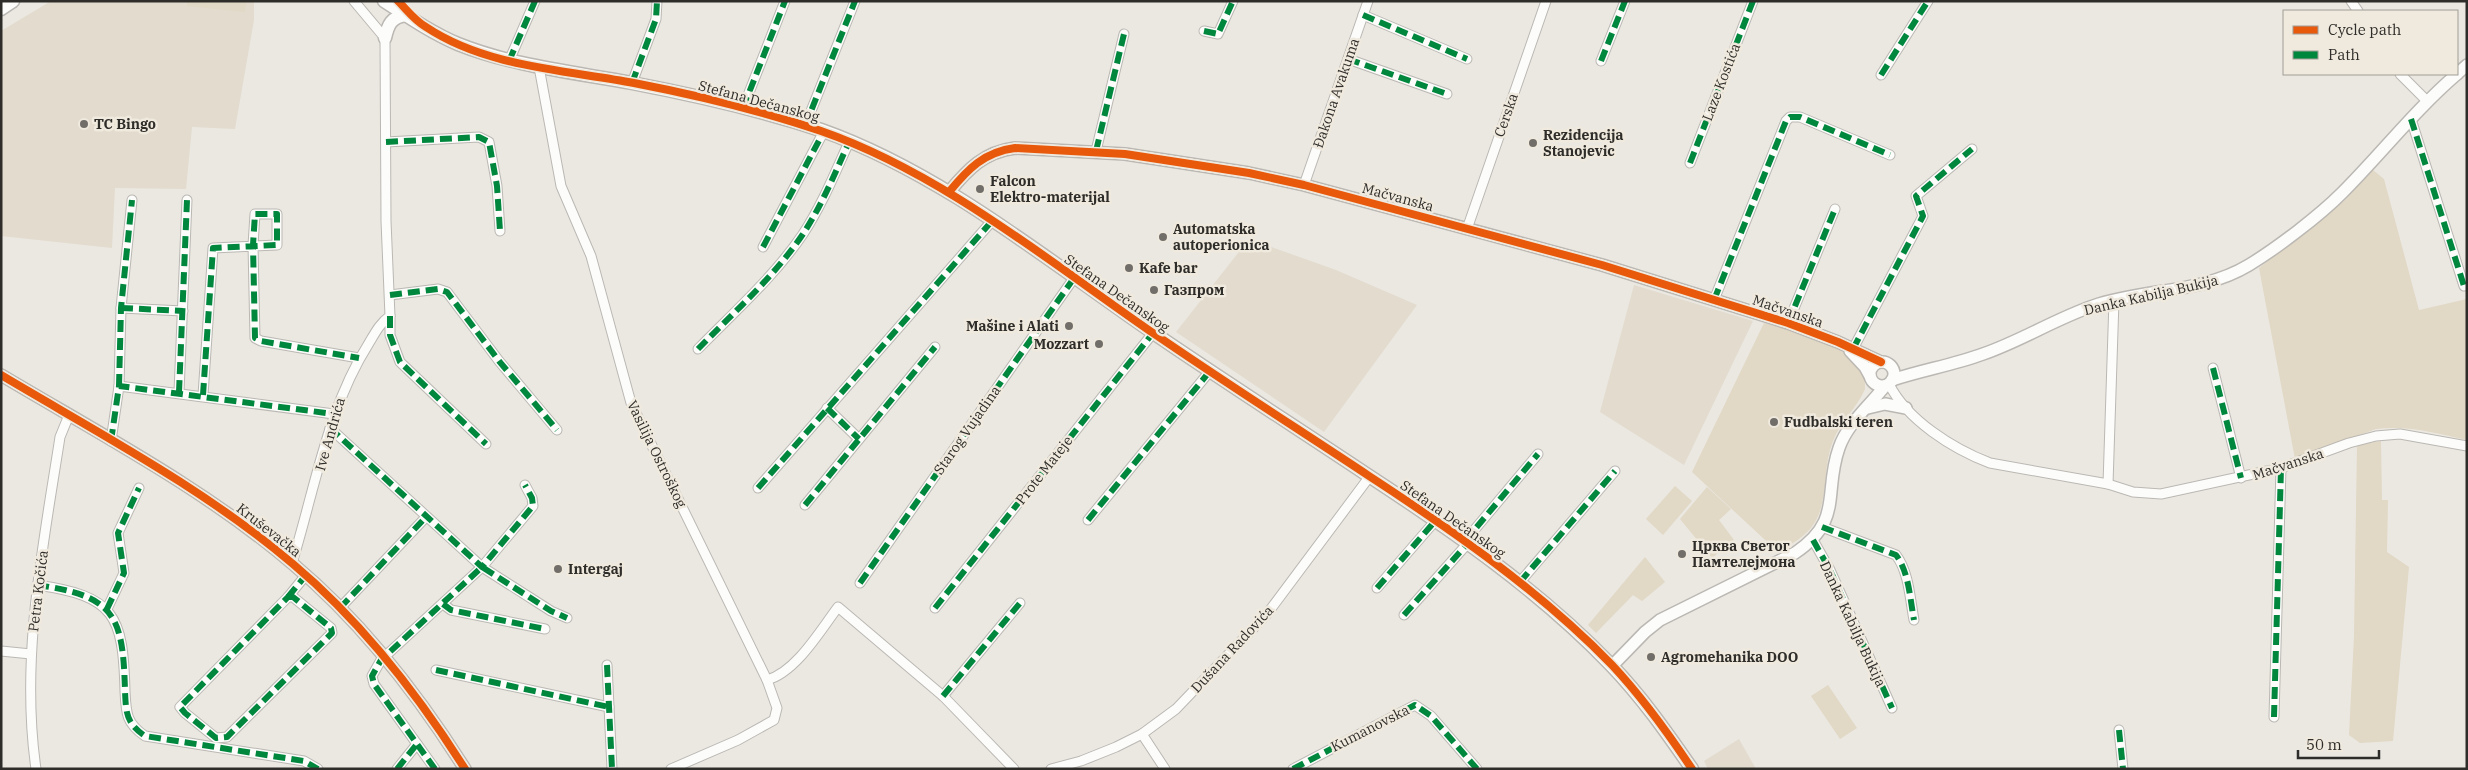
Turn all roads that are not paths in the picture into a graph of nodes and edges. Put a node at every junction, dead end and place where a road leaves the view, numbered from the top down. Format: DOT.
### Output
graph roads {
  1 [pos="354,1"];
  2 [pos="362,1"];
  3 [pos="384,1"];
  4 [pos="398,1"];
  5 [pos="536,1"];
  6 [pos="657,1"];
  7 [pos="785,1"];
  8 [pos="855,1"];
  9 [pos="1233,1"];
  10 [pos="1368,1"];
  11 [pos="1546,1"];
  12 [pos="1625,1"];
  13 [pos="1753,1"];
  14 [pos="1928,1"];
  15 [pos="1363,15"];
  16 [pos="406,16"];
  17 [pos="373,24"];
  18 [pos="423,26"];
  19 [pos="1204,31"];
  20 [pos="1124,34"];
  21 [pos="385,38"];
  22 [pos="1467,58"];
  23 [pos="1348,59"];
  24 [pos="510,61"];
  25 [pos="1601,61"];
  26 [pos="539,67"];
  27 [pos="1881,75"];
  28 [pos="2401,75"];
  29 [pos="2456,75"];
  30 [pos="632,83"];
  31 [pos="1447,94"];
  32 [pos="2427,101"];
  33 [pos="743,108"];
  34 [pos="2411,119"];
  35 [pos="805,126"];
  36 [pos="824,132"];
  37 [pos="386,142"];
  38 [pos="849,142"];
  39 [pos="1972,149"];
  40 [pos="1096,151"];
  41 [pos="1890,155"];
  42 [pos="1690,163"];
  43 [pos="1304,185"];
  44 [pos="949,192"];
  45 [pos="132,200"];
  46 [pos="187,200"];
  47 [pos="1836,209"];
  48 [pos="992,221"];
  49 [pos="1467,229"];
  50 [pos="500,231"];
  51 [pos="763,248"];
  52 [pos="1074,278"];
  53 [pos="2464,286"];
  54 [pos="390,295"];
  55 [pos="1714,300"];
  56 [pos="2114,300"];
  57 [pos="121,308"];
  58 [pos="183,311"];
  59 [pos="390,316"];
  60 [pos="1788,323"];
  61 [pos="1153,333"];
  62 [pos="935,347"];
  63 [pos="1848,347"];
  64 [pos="698,349"];
  65 [pos="359,358"];
  66 [pos="1885,364"];
  67 [pos="1928,368"];
  68 [pos="2213,368"];
  69 [pos="1210,371"];
  70 [pos="1,375"];
  71 [pos="1871,378"];
  72 [pos="1889,383"];
  73 [pos="119,386"];
  74 [pos="179,392"];
  75 [pos="203,395"];
  76 [pos="827,408"];
  77 [pos="1868,408"];
  78 [pos="1906,408"];
  79 [pos="334,414"];
  80 [pos="69,415"];
  81 [pos="1859,417"];
  82 [pos="330,428"];
  83 [pos="556,430"];
  84 [pos="859,439"];
  85 [pos="111,440"];
  86 [pos="486,444"];
  87 [pos="2467,446"];
  88 [pos="1538,454"];
  89 [pos="2281,468"];
  90 [pos="1615,471"];
  91 [pos="1370,476"];
  92 [pos="2241,478"];
  93 [pos="2108,484"];
  94 [pos="525,485"];
  95 [pos="139,488"];
  96 [pos="758,488"];
  97 [pos="805,505"];
  98 [pos="426,517"];
  99 [pos="1088,520"];
  100 [pos="1436,520"];
  101 [pos="1822,527"];
  102 [pos="1813,540"];
  103 [pos="1466,542"];
  104 [pos="292,563"];
  105 [pos="482,567"];
  106 [pos="306,575"];
  107 [pos="1520,582"];
  108 [pos="860,583"];
  109 [pos="37,585"];
  110 [pos="1377,588"];
  111 [pos="288,597"];
  112 [pos="1020,603"];
  113 [pos="443,604"];
  114 [pos="340,608"];
  115 [pos="935,608"];
  116 [pos="108,609"];
  117 [pos="1404,615"];
  118 [pos="566,618"];
  119 [pos="1914,620"];
  120 [pos="544,629"];
  121 [pos="1,651"];
  122 [pos="32,654"];
  123 [pos="385,656"];
  124 [pos="607,665"];
  125 [pos="1612,666"];
  126 [pos="436,670"];
  127 [pos="767,680"];
  128 [pos="943,696"];
  129 [pos="609,707"];
  130 [pos="1892,708"];
  131 [pos="2274,717"];
  132 [pos="2119,730"];
  133 [pos="1142,734"];
  134 [pos="417,744"];
  135 [pos="36,769"];
  136 [pos="318,769"];
  137 [pos="397,769"];
  138 [pos="435,769"];
  139 [pos="465,769"];
  140 [pos="612,769"];
  141 [pos="671,769"];
  142 [pos="1014,769"];
  143 [pos="1051,769"];
  144 [pos="1165,769"];
  145 [pos="1293,769"];
  146 [pos="1477,769"];
  147 [pos="1692,769"];
  148 [pos="2123,769"];
  1 -- 17 [label="street"];
  2 -- 17 [label="street"];
  3 -- 16 [label="main road"];
  4 -- 18 [label="main road"];
  5 -- 24 [label="street"];
  6 -- 30 [label="street"];
  7 -- 33 [label="street"];
  8 -- 35 [label="street"];
  9 -- 19 [label="street"];
  10 -- 15 [label="street, Đakona Avakuma"];
  11 -- 49 [label="street, Cerska"];
  12 -- 25 [label="street"];
  13 -- 42 [label="street, Laze Kostića"];
  14 -- 27 [label="street"];
  15 -- 22 [label="street"];
  15 -- 23 [label="street, Đakona Avakuma"];
  16 -- 18 [label="main road"];
  16 -- 21 [label="main road"];
  17 -- 21 [label="street"];
  18 -- 24 [label="main road, Stefana Dečanskog"];
  20 -- 40 [label="street"];
  21 -- 37 [label="street"];
  23 -- 31 [label="street"];
  23 -- 43 [label="street, Đakona Avakuma"];
  24 -- 26 [label="main road, Stefana Dečanskog"];
  26 -- 30 [label="main road, Stefana Dečanskog"];
  26 -- 127 [label="street, Vasilija Ostroškog"];
  28 -- 32 [label="street"];
  29 -- 32 [label="street, Danka Kabilja Bukija"];
  30 -- 33 [label="main road, Stefana Dečanskog"];
  32 -- 34 [label="street, Danka Kabilja Bukija"];
  33 -- 35 [label="main road, Stefana Dečanskog"];
  34 -- 53 [label="street"];
  34 -- 56 [label="street, Danka Kabilja Bukija"];
  35 -- 36 [label="main road, Stefana Dečanskog"];
  36 -- 38 [label="main road, Stefana Dečanskog"];
  36 -- 51 [label="street"];
  37 -- 50 [label="street"];
  37 -- 54 [label="street"];
  38 -- 44 [label="main road, Stefana Dečanskog"];
  38 -- 64 [label="street"];
  39 -- 63 [label="street"];
  40 -- 43 [label="street, Mačvanska"];
  40 -- 44 [label="street, Mačvanska"];
  41 -- 55 [label="street"];
  43 -- 49 [label="street, Mačvanska"];
  44 -- 48 [label="main road, Stefana Dečanskog"];
  45 -- 57 [label="street"];
  46 -- 58 [label="street"];
  47 -- 60 [label="street, Mačvanska"];
  48 -- 52 [label="main road, Stefana Dečanskog"];
  48 -- 76 [label="street"];
  49 -- 55 [label="street, Mačvanska"];
  52 -- 61 [label="main road, Stefana Dečanskog"];
  52 -- 108 [label="street, Starog Vujadina"];
  54 -- 59 [label="street"];
  54 -- 83 [label="street"];
  55 -- 60 [label="street, Mačvanska"];
  56 -- 67 [label="street, Danka Kabilja Bukija"];
  56 -- 93 [label="street"];
  57 -- 58 [label="street"];
  57 -- 73 [label="street"];
  58 -- 74 [label="street"];
  59 -- 65 [label="street, Ive Andrića"];
  59 -- 86 [label="street"];
  60 -- 63 [label="street, Mačvanska"];
  61 -- 69 [label="main road, Stefana Dečanskog"];
  61 -- 115 [label="street, Prote Mateje"];
  62 -- 84 [label="street"];
  63 -- 66 [label="street, Mačvanska"];
  63 -- 71 [label="street"];
  65 -- 75 [label="street"];
  65 -- 79 [label="street, Ive Andrića"];
  66 -- 67 [label="street, Mačvanska"];
  66 -- 71 [label="street"];
  66 -- 72 [label="street"];
  67 -- 72 [label="street"];
  68 -- 92 [label="street"];
  69 -- 91 [label="main road, Stefana Dečanskog"];
  69 -- 99 [label="street"];
  70 -- 80 [label="street, Kruševačka"];
  71 -- 72 [label="street"];
  71 -- 81 [label="street"];
  72 -- 77 [label="street"];
  72 -- 78 [label="street, Mačvanska"];
  73 -- 74 [label="street"];
  73 -- 85 [label="street"];
  74 -- 75 [label="street"];
  75 -- 79 [label="street"];
  76 -- 84 [label="street"];
  76 -- 96 [label="street"];
  77 -- 78 [label="street"];
  77 -- 81 [label="street"];
  78 -- 93 [label="street, Mačvanska"];
  79 -- 82 [label="street, Ive Andrića"];
  80 -- 85 [label="street, Kruševačka"];
  80 -- 109 [label="street, Petra Kočića"];
  81 -- 101 [label="street"];
  82 -- 98 [label="street"];
  82 -- 104 [label="street, Ive Andrića"];
  84 -- 97 [label="street"];
  85 -- 104 [label="street, Kruševačka"];
  87 -- 89 [label="street, Mačvanska"];
  88 -- 103 [label="street"];
  89 -- 92 [label="street, Mačvanska"];
  89 -- 131 [label="street"];
  90 -- 107 [label="street"];
  91 -- 100 [label="main road, Stefana Dečanskog"];
  91 -- 133 [label="street, Dušana Radovića"];
  92 -- 93 [label="street, Mačvanska"];
  94 -- 105 [label="street"];
  95 -- 116 [label="street"];
  98 -- 105 [label="street"];
  98 -- 114 [label="street"];
  100 -- 103 [label="main road, Stefana Dečanskog"];
  100 -- 110 [label="street, Stefana Dečanskog"];
  101 -- 102 [label="street"];
  101 -- 119 [label="street"];
  102 -- 125 [label="street"];
  102 -- 130 [label="street, Danka Kabilja Bukija"];
  103 -- 107 [label="main road, Stefana Dečanskog"];
  103 -- 117 [label="street, Stefana Dečanskog"];
  104 -- 106 [label="street, Kruševačka"];
  105 -- 113 [label="street"];
  105 -- 118 [label="street"];
  106 -- 111 [label="street"];
  106 -- 114 [label="street, Kruševačka"];
  107 -- 125 [label="main road, Stefana Dečanskog"];
  109 -- 116 [label="street"];
  109 -- 122 [label="street, Petra Kočića"];
  111 -- 111 [label="street"];
  112 -- 128 [label="street"];
  113 -- 120 [label="street"];
  113 -- 123 [label="street"];
  114 -- 123 [label="street, Kruševačka"];
  116 -- 136 [label="street"];
  121 -- 122 [label="street"];
  122 -- 135 [label="street, Petra Kočića"];
  123 -- 134 [label="street"];
  123 -- 139 [label="street, Kruševačka"];
  124 -- 129 [label="street"];
  125 -- 147 [label="main road, Stefana Dečanskog"];
  126 -- 129 [label="street"];
  127 -- 128 [label="street"];
  127 -- 141 [label="street, Vasilija Ostroškog"];
  128 -- 142 [label="street"];
  129 -- 140 [label="street"];
  132 -- 148 [label="street"];
  133 -- 143 [label="street, Dušana Radovića"];
  133 -- 144 [label="street"];
  134 -- 137 [label="street"];
  134 -- 138 [label="street"];
  145 -- 146 [label="street, Kumanovska"];
}
